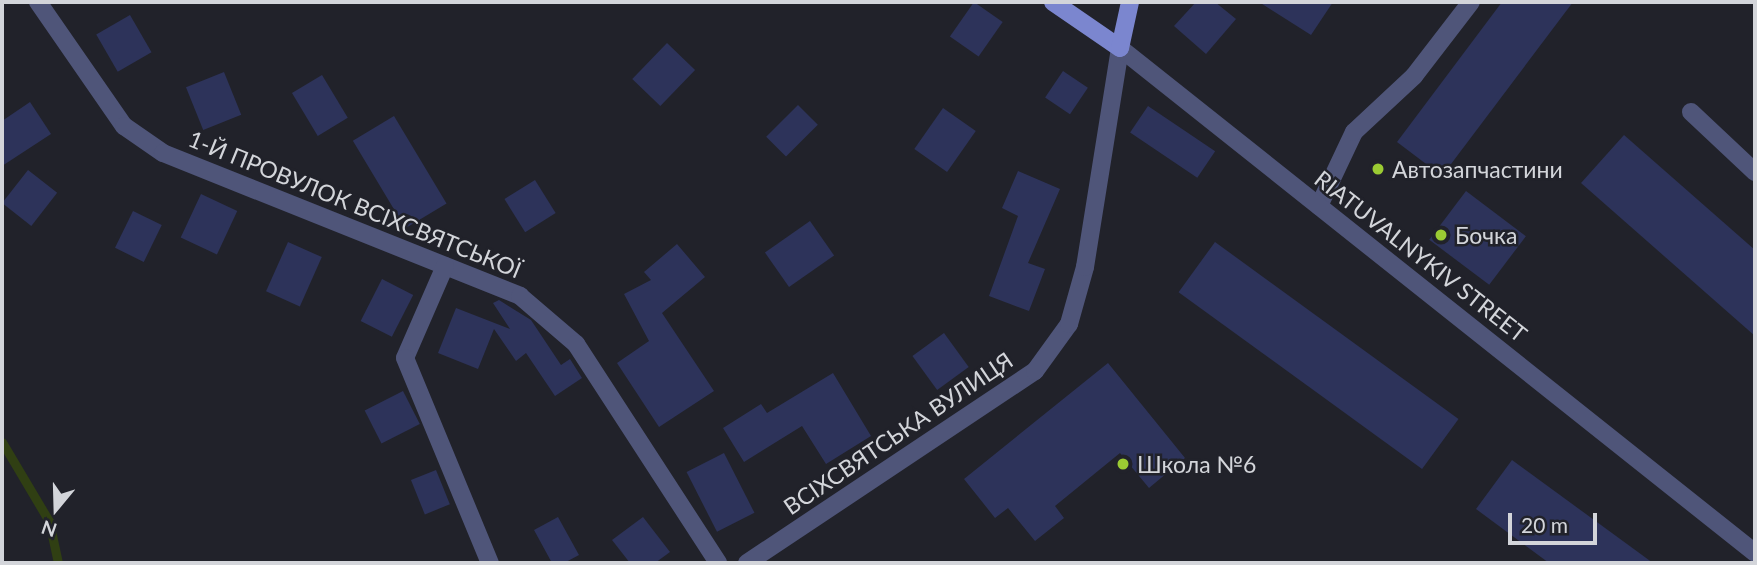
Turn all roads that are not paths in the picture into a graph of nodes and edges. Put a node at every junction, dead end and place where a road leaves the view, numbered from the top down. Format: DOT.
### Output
graph roads {
  1 [pos="38,2"];
  2 [pos="1053,2"];
  3 [pos="1130,2"];
  4 [pos="1471,2"];
  5 [pos="1119,48"];
  6 [pos="1691,113"];
  7 [pos="1755,172"];
  8 [pos="1319,206"];
  9 [pos="444,266"];
  10 [pos="1755,552"];
  11 [pos="490,563"];
  12 [pos="718,563"];
  13 [pos="747,563"];
  1 -- 9 [label="street, 1-Й ПРОВУЛОК ВСІХСВЯТСЬКОЇ"];
  2 -- 5 [label="main road, RIATUVALNYKIV STREET"];
  3 -- 5 [label="main road, ВСІХСВЯТСЬКА ВУЛИЦЯ"];
  4 -- 8 [label="street"];
  5 -- 8 [label="street, RIATUVALNYKIV STREET"];
  5 -- 13 [label="street, ВСІХСВЯТСЬКА ВУЛИЦЯ"];
  6 -- 7 [label="street"];
  8 -- 10 [label="street, RIATUVALNYKIV STREET"];
  9 -- 11 [label="street"];
  9 -- 12 [label="street, 1-Й ПРОВУЛОК ВСІХСВЯТСЬКОЇ"];
}
